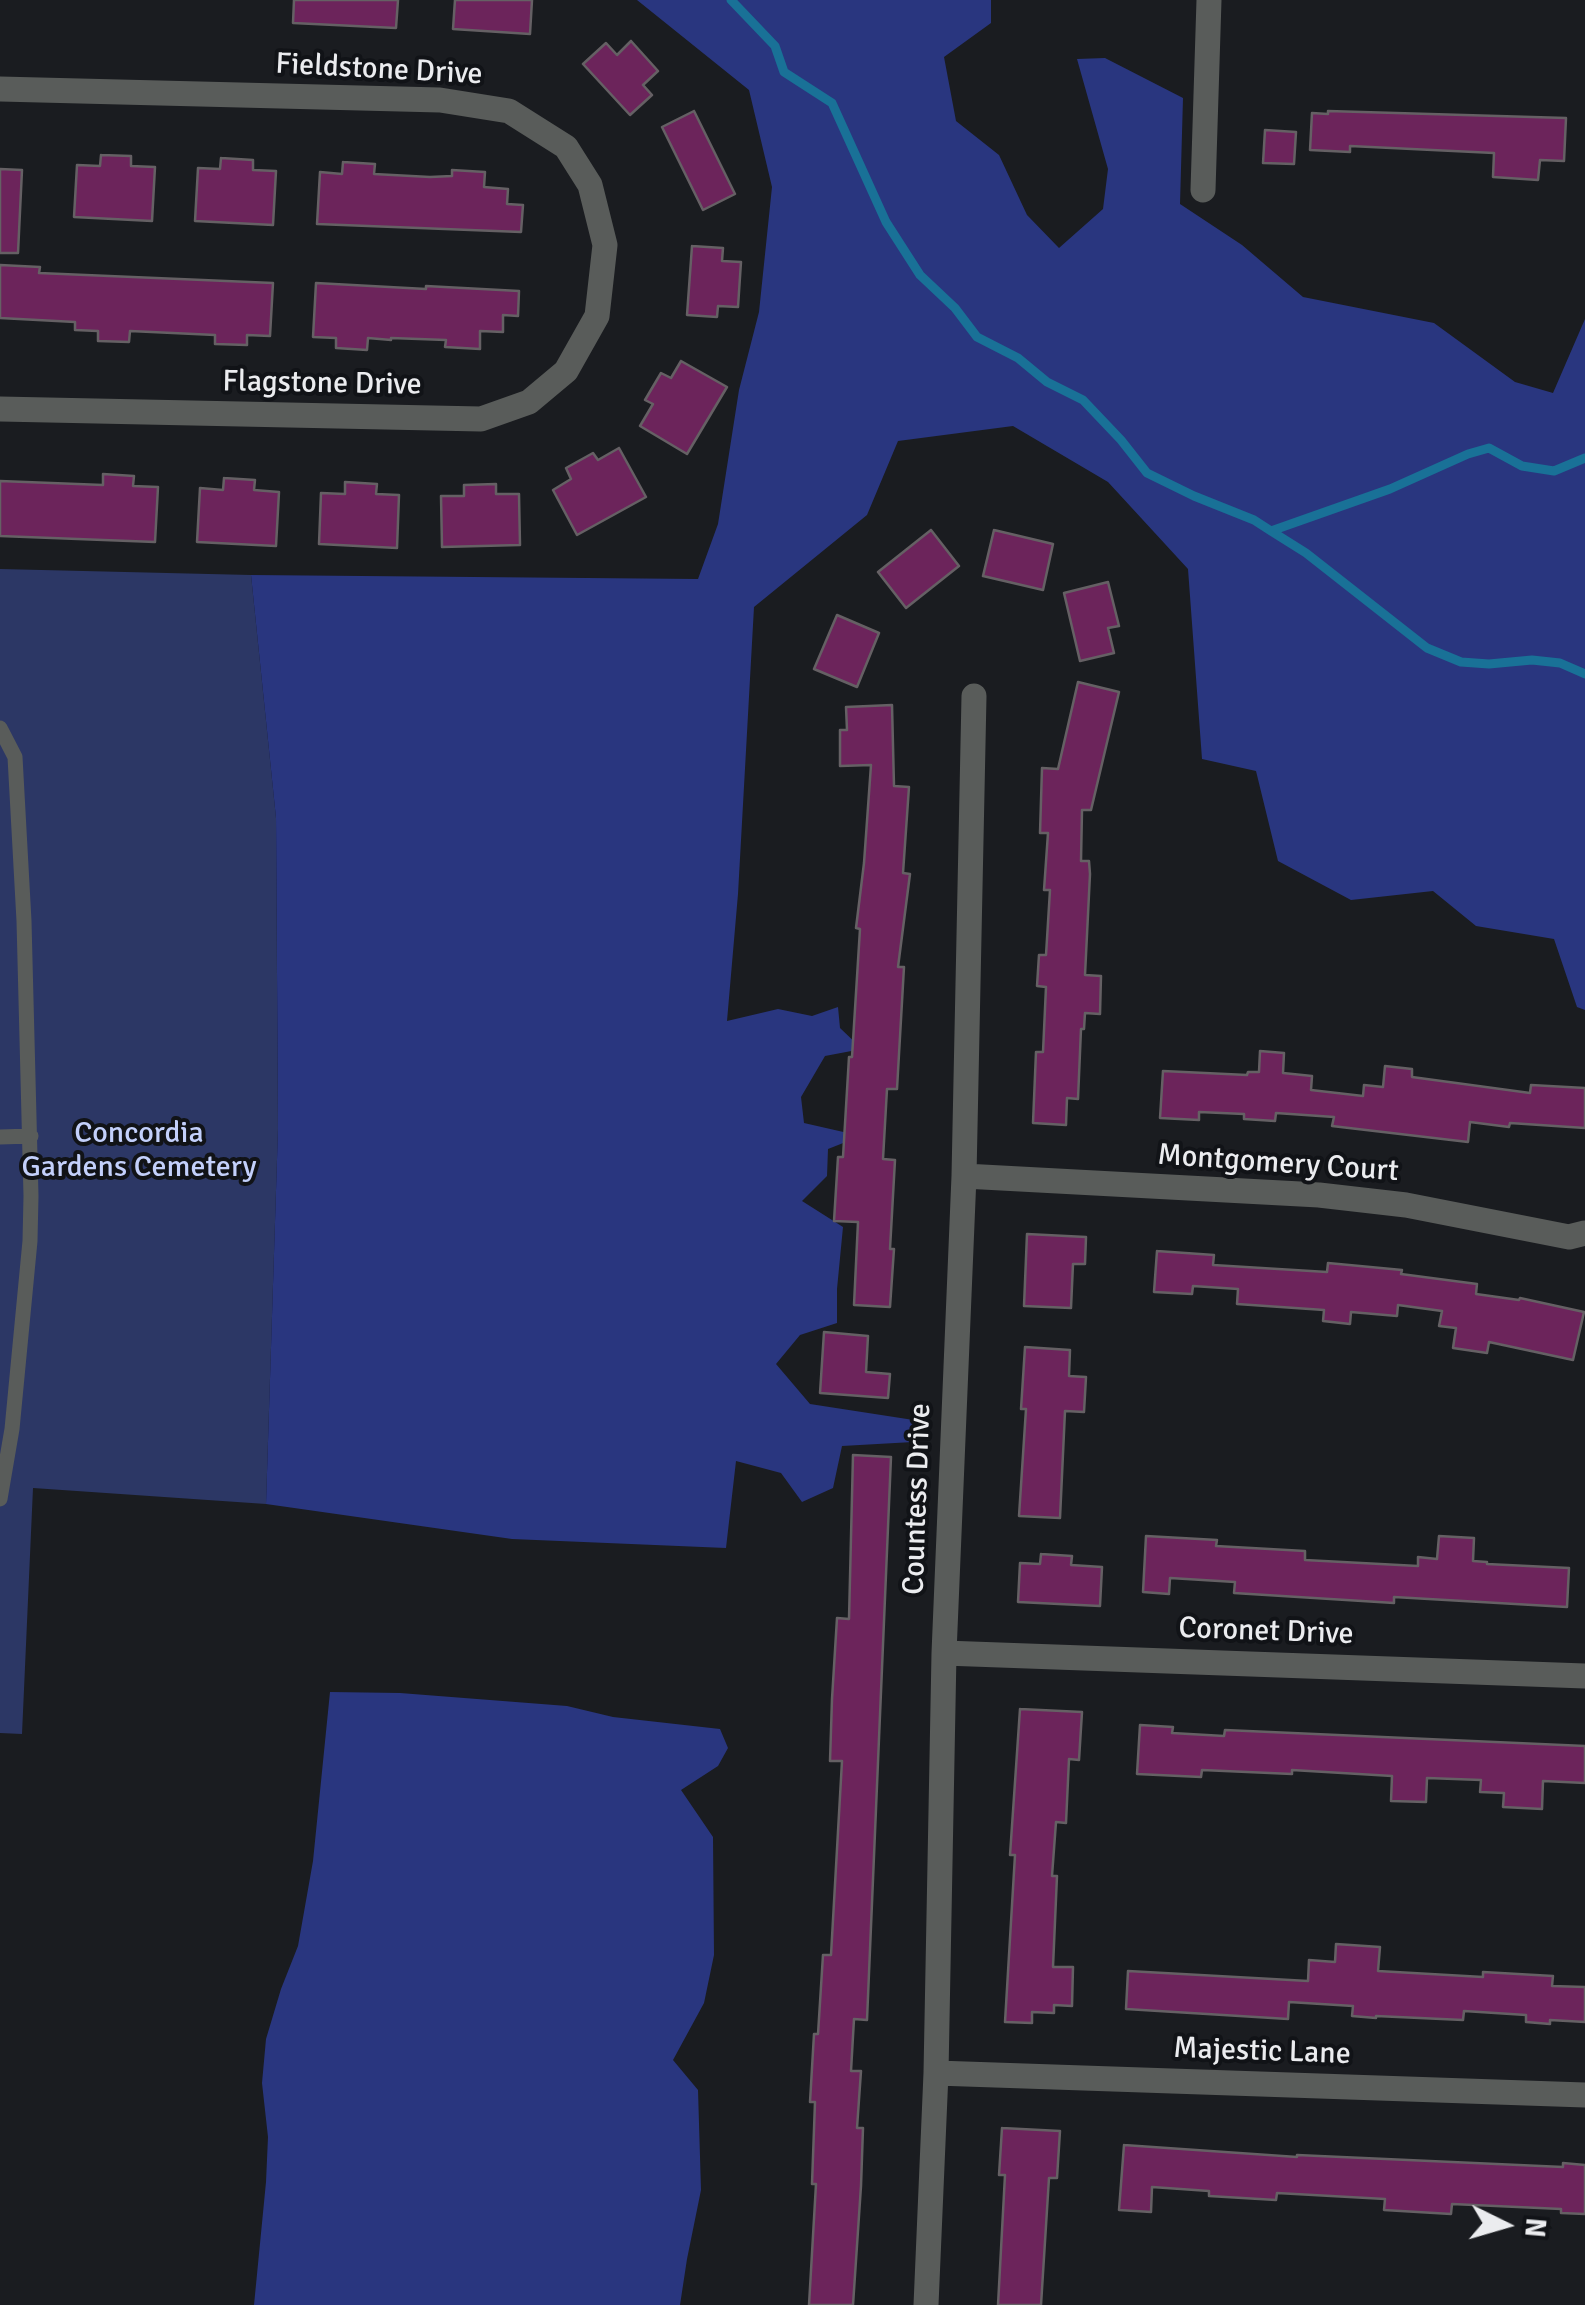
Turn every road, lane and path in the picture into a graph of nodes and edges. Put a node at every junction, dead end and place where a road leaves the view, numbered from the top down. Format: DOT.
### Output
graph roads {
  1 [pos="1209,0"];
  2 [pos="0,89"];
  3 [pos="1202,190"];
  4 [pos="597,316"];
  5 [pos="0,409"];
  6 [pos="974,696"];
  7 [pos="0,728"];
  8 [pos="31,1136"];
  9 [pos="0,1137"];
  10 [pos="964,1176"];
  11 [pos="1585,1233"];
  12 [pos="0,1499"];
  13 [pos="944,1653"];
  14 [pos="1585,1676"];
  15 [pos="936,2073"];
  16 [pos="1585,2095"];
  17 [pos="926,2305"];
  1 -- 3 [label="street"];
  2 -- 4 [label="street, Fieldstone Drive"];
  4 -- 5 [label="street, Flagstone Drive"];
  6 -- 10 [label="street, Countess Drive"];
  7 -- 8 [label="lane"];
  8 -- 9 [label="lane"];
  8 -- 12 [label="lane"];
  10 -- 11 [label="street, Montgomery Court"];
  10 -- 13 [label="street, Countess Drive"];
  13 -- 14 [label="street, Coronet Drive"];
  13 -- 15 [label="street, Countess Drive"];
  15 -- 16 [label="street, Majestic Lane"];
  15 -- 17 [label="street, Countess Drive"];
}
